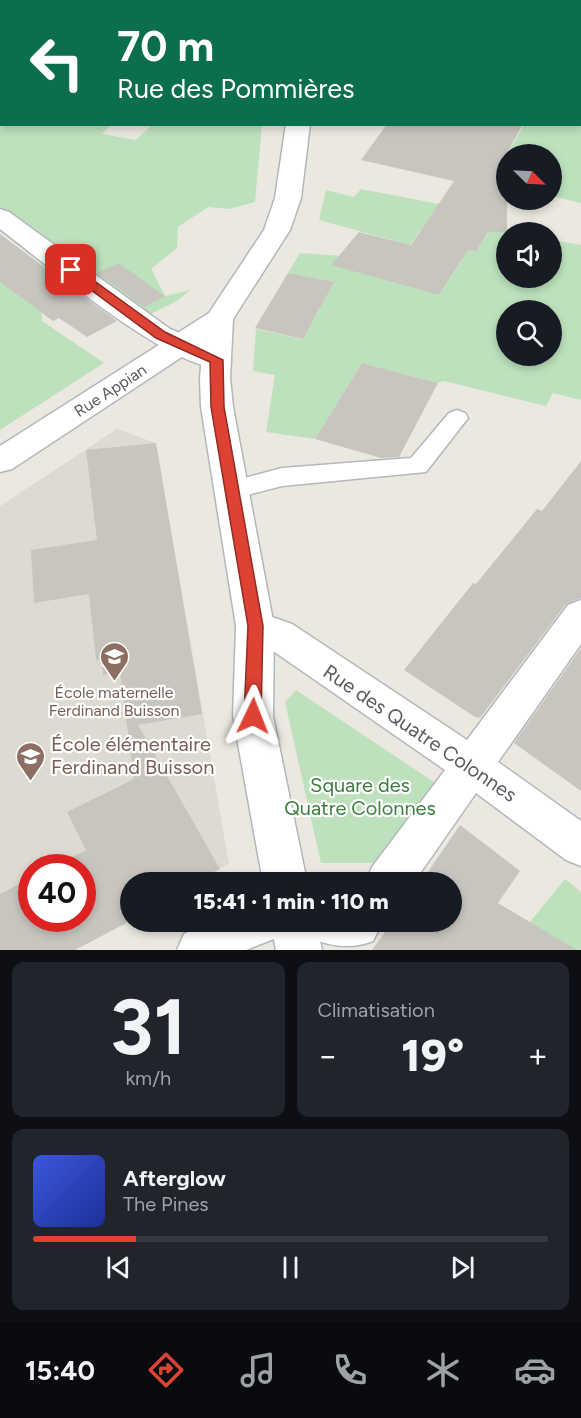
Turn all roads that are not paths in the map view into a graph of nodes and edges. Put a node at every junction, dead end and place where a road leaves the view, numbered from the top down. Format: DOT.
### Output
graph roads {
  1 [pos="298,126"];
  2 [pos="0,217"];
  3 [pos="219,319"];
  4 [pos="182,345"];
  5 [pos="216,360"];
  6 [pos="457,418"];
  7 [pos="0,461"];
  8 [pos="231,490"];
  9 [pos="581,615"];
  10 [pos="255,626"];
  11 [pos="473,767"];
  12 [pos="581,846"];
  13 [pos="283,872"];
  14 [pos="395,872"];
  15 [pos="233,932"];
  16 [pos="295,932"];
  17 [pos="200,950"];
  18 [pos="299,950"];
  1 -- 3 [label="street"];
  2 -- 4 [label="street"];
  3 -- 4 [label="street, Rue Appian"];
  3 -- 5 [label="street"];
  4 -- 5 [label="street"];
  4 -- 7 [label="street, Rue Appian"];
  5 -- 8 [label="street"];
  6 -- 8 [label="lane"];
  8 -- 10 [label="street"];
  9 -- 11 [label="street"];
  10 -- 11 [label="street, Rue des Quatre Colonnes"];
  10 -- 13 [label="street"];
  11 -- 12 [label="street, Rue des Quatre Colonnes"];
  11 -- 14 [label="street"];
  15 -- 17 [label="street"];
  16 -- 18 [label="street"];
}
